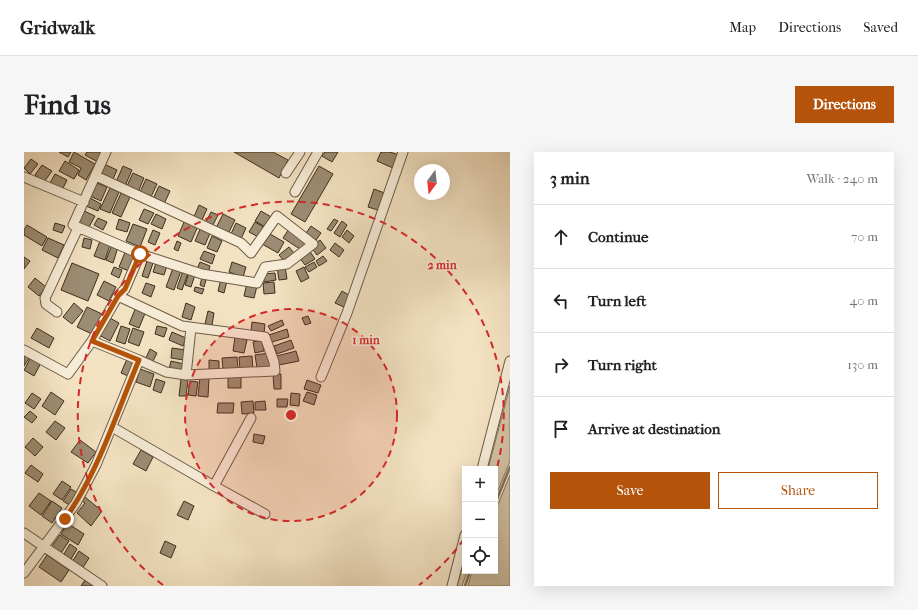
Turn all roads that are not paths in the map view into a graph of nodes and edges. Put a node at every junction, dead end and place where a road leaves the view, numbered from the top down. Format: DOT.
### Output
graph roads {
  1 [pos="106,152"];
  2 [pos="300,152"];
  3 [pos="318,152"];
  4 [pos="403,152"];
  5 [pos="286,173"];
  6 [pos="96,176"];
  7 [pos="24,177"];
  8 [pos="294,192"];
  9 [pos="84,202"];
  10 [pos="78,228"];
  11 [pos="140,254"];
  12 [pos="118,296"];
  13 [pos="57,312"];
  14 [pos="191,328"];
  15 [pos="92,341"];
  16 [pos="24,350"];
  17 [pos="139,360"];
  18 [pos="510,361"];
  19 [pos="186,375"];
  20 [pos="321,377"];
  21 [pos="250,418"];
  22 [pos="112,427"];
  23 [pos="483,466"];
  24 [pos="214,486"];
  25 [pos="266,514"];
  26 [pos="24,533"];
  27 [pos="464,538"];
  28 [pos="43,547"];
  29 [pos="24,573"];
  30 [pos="102,586"];
  31 [pos="452,586"];
  1 -- 6 [label="street"];
  2 -- 5 [label="street"];
  3 -- 8 [label="street"];
  4 -- 20 [label="street"];
  6 -- 9 [label="street"];
  6 -- 11 [label="street"];
  7 -- 9 [label="street"];
  9 -- 10 [label="street"];
  10 -- 11 [label="street"];
  10 -- 13 [label="street"];
  11 -- 12 [label="street"];
  12 -- 14 [label="street"];
  12 -- 15 [label="street"];
  14 -- 19 [label="street"];
  14 -- 19 [label="street"];
  15 -- 16 [label="street"];
  15 -- 17 [label="street"];
  17 -- 19 [label="street"];
  17 -- 22 [label="street"];
  18 -- 23 [label="street"];
  21 -- 24 [label="street"];
  22 -- 24 [label="street"];
  22 -- 28 [label="street"];
  24 -- 25 [label="street"];
  26 -- 28 [label="street"];
  27 -- 31 [label="street"];
  28 -- 29 [label="street"];
  28 -- 30 [label="street"];
}
